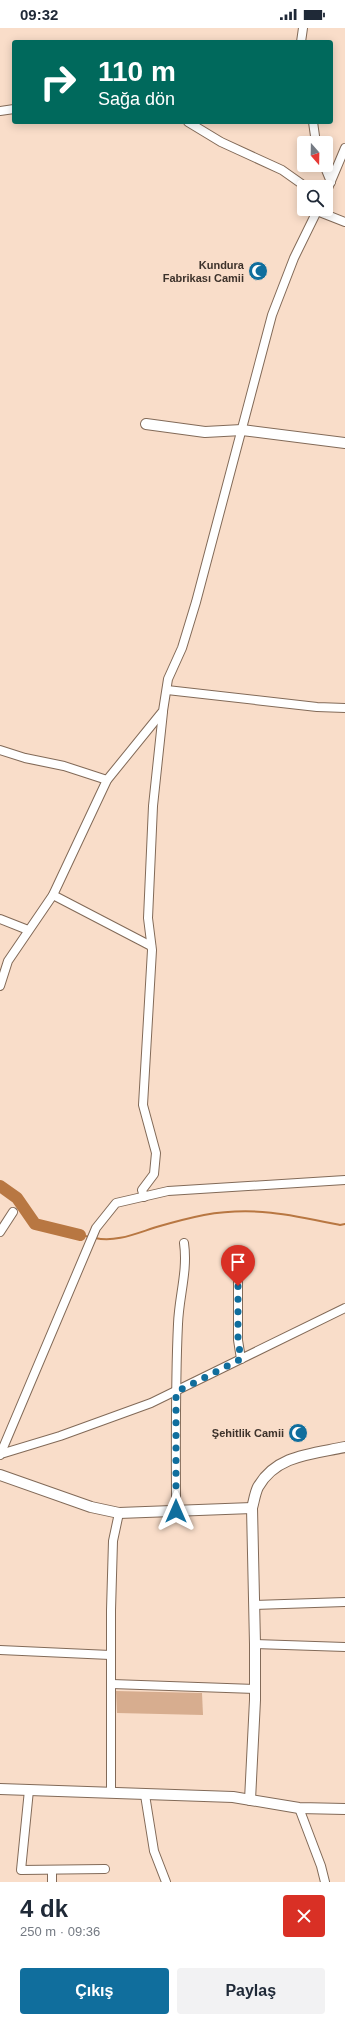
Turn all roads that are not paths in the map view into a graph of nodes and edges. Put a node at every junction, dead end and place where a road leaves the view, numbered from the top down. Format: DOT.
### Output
graph roads {
  1 [pos="303,28"];
  2 [pos="301,40"];
  3 [pos="12,109"];
  4 [pos="0,111"];
  5 [pos="191,124"];
  6 [pos="313,124"];
  7 [pos="315,136"];
  8 [pos="345,148"];
  9 [pos="333,180"];
  10 [pos="297,181"];
  11 [pos="315,216"];
  12 [pos="332,216"];
  13 [pos="345,222"];
  14 [pos="146,424"];
  15 [pos="242,430"];
  16 [pos="345,443"];
  17 [pos="166,690"];
  18 [pos="345,708"];
  19 [pos="163,711"];
  20 [pos="0,750"];
  21 [pos="107,780"];
  22 [pos="53,895"];
  23 [pos="0,919"];
  24 [pos="28,930"];
  25 [pos="151,946"];
  26 [pos="0,986"];
  27 [pos="345,1180"];
  28 [pos="144,1197"];
  29 [pos="13,1212"];
  30 [pos="0,1232"];
  31 [pos="184,1243"];
  32 [pos="238,1273"];
  33 [pos="345,1308"];
  34 [pos="241,1359"];
  35 [pos="176,1392"];
  36 [pos="345,1446"];
  37 [pos="0,1455"];
  38 [pos="0,1475"];
  39 [pos="252,1508"];
  40 [pos="176,1511"];
  41 [pos="119,1513"];
  42 [pos="345,1602"];
  43 [pos="254,1605"];
  44 [pos="255,1644"];
  45 [pos="345,1647"];
  46 [pos="0,1650"];
  47 [pos="110,1655"];
  48 [pos="112,1684"];
  49 [pos="255,1689"];
  50 [pos="0,1789"];
  51 [pos="29,1790"];
  52 [pos="111,1792"];
  53 [pos="146,1795"];
  54 [pos="250,1800"];
  55 [pos="299,1808"];
  56 [pos="345,1809"];
  57 [pos="105,1870"];
  58 [pos="52,1871"];
  59 [pos="52,1882"];
  60 [pos="166,1882"];
  61 [pos="325,1882"];
  1 -- 2 [label="street"];
  3 -- 4 [label="street"];
  5 -- 10 [label="street"];
  6 -- 7 [label="street"];
  8 -- 9 [label="street"];
  11 -- 15 [label="street"];
  12 -- 13 [label="street"];
  14 -- 15 [label="street"];
  15 -- 16 [label="street"];
  15 -- 17 [label="street"];
  17 -- 18 [label="street"];
  17 -- 19 [label="street"];
  19 -- 21 [label="street"];
  19 -- 25 [label="street"];
  20 -- 21 [label="street"];
  21 -- 22 [label="street"];
  22 -- 24 [label="street"];
  22 -- 25 [label="street"];
  23 -- 24 [label="street"];
  24 -- 26 [label="street"];
  25 -- 28 [label="street"];
  27 -- 28 [label="street"];
  28 -- 37 [label="street"];
  29 -- 30 [label="street"];
  31 -- 35 [label="street"];
  32 -- 34 [label="street"];
  33 -- 34 [label="street"];
  34 -- 35 [label="street"];
  35 -- 37 [label="street"];
  35 -- 40 [label="street"];
  36 -- 39 [label="street"];
  38 -- 41 [label="street"];
  39 -- 40 [label="street"];
  39 -- 43 [label="street"];
  40 -- 41 [label="street"];
  41 -- 47 [label="street"];
  42 -- 43 [label="street"];
  43 -- 44 [label="street"];
  44 -- 45 [label="street"];
  44 -- 49 [label="street"];
  46 -- 47 [label="street"];
  47 -- 48 [label="street"];
  48 -- 49 [label="street"];
  48 -- 52 [label="street"];
  49 -- 54 [label="street"];
  50 -- 51 [label="street"];
  51 -- 52 [label="street"];
  51 -- 58 [label="street"];
  52 -- 53 [label="street"];
  53 -- 54 [label="street"];
  53 -- 60 [label="street"];
  54 -- 55 [label="street"];
  55 -- 56 [label="street"];
  55 -- 61 [label="street"];
  57 -- 58 [label="street"];
  58 -- 59 [label="street"];
}
